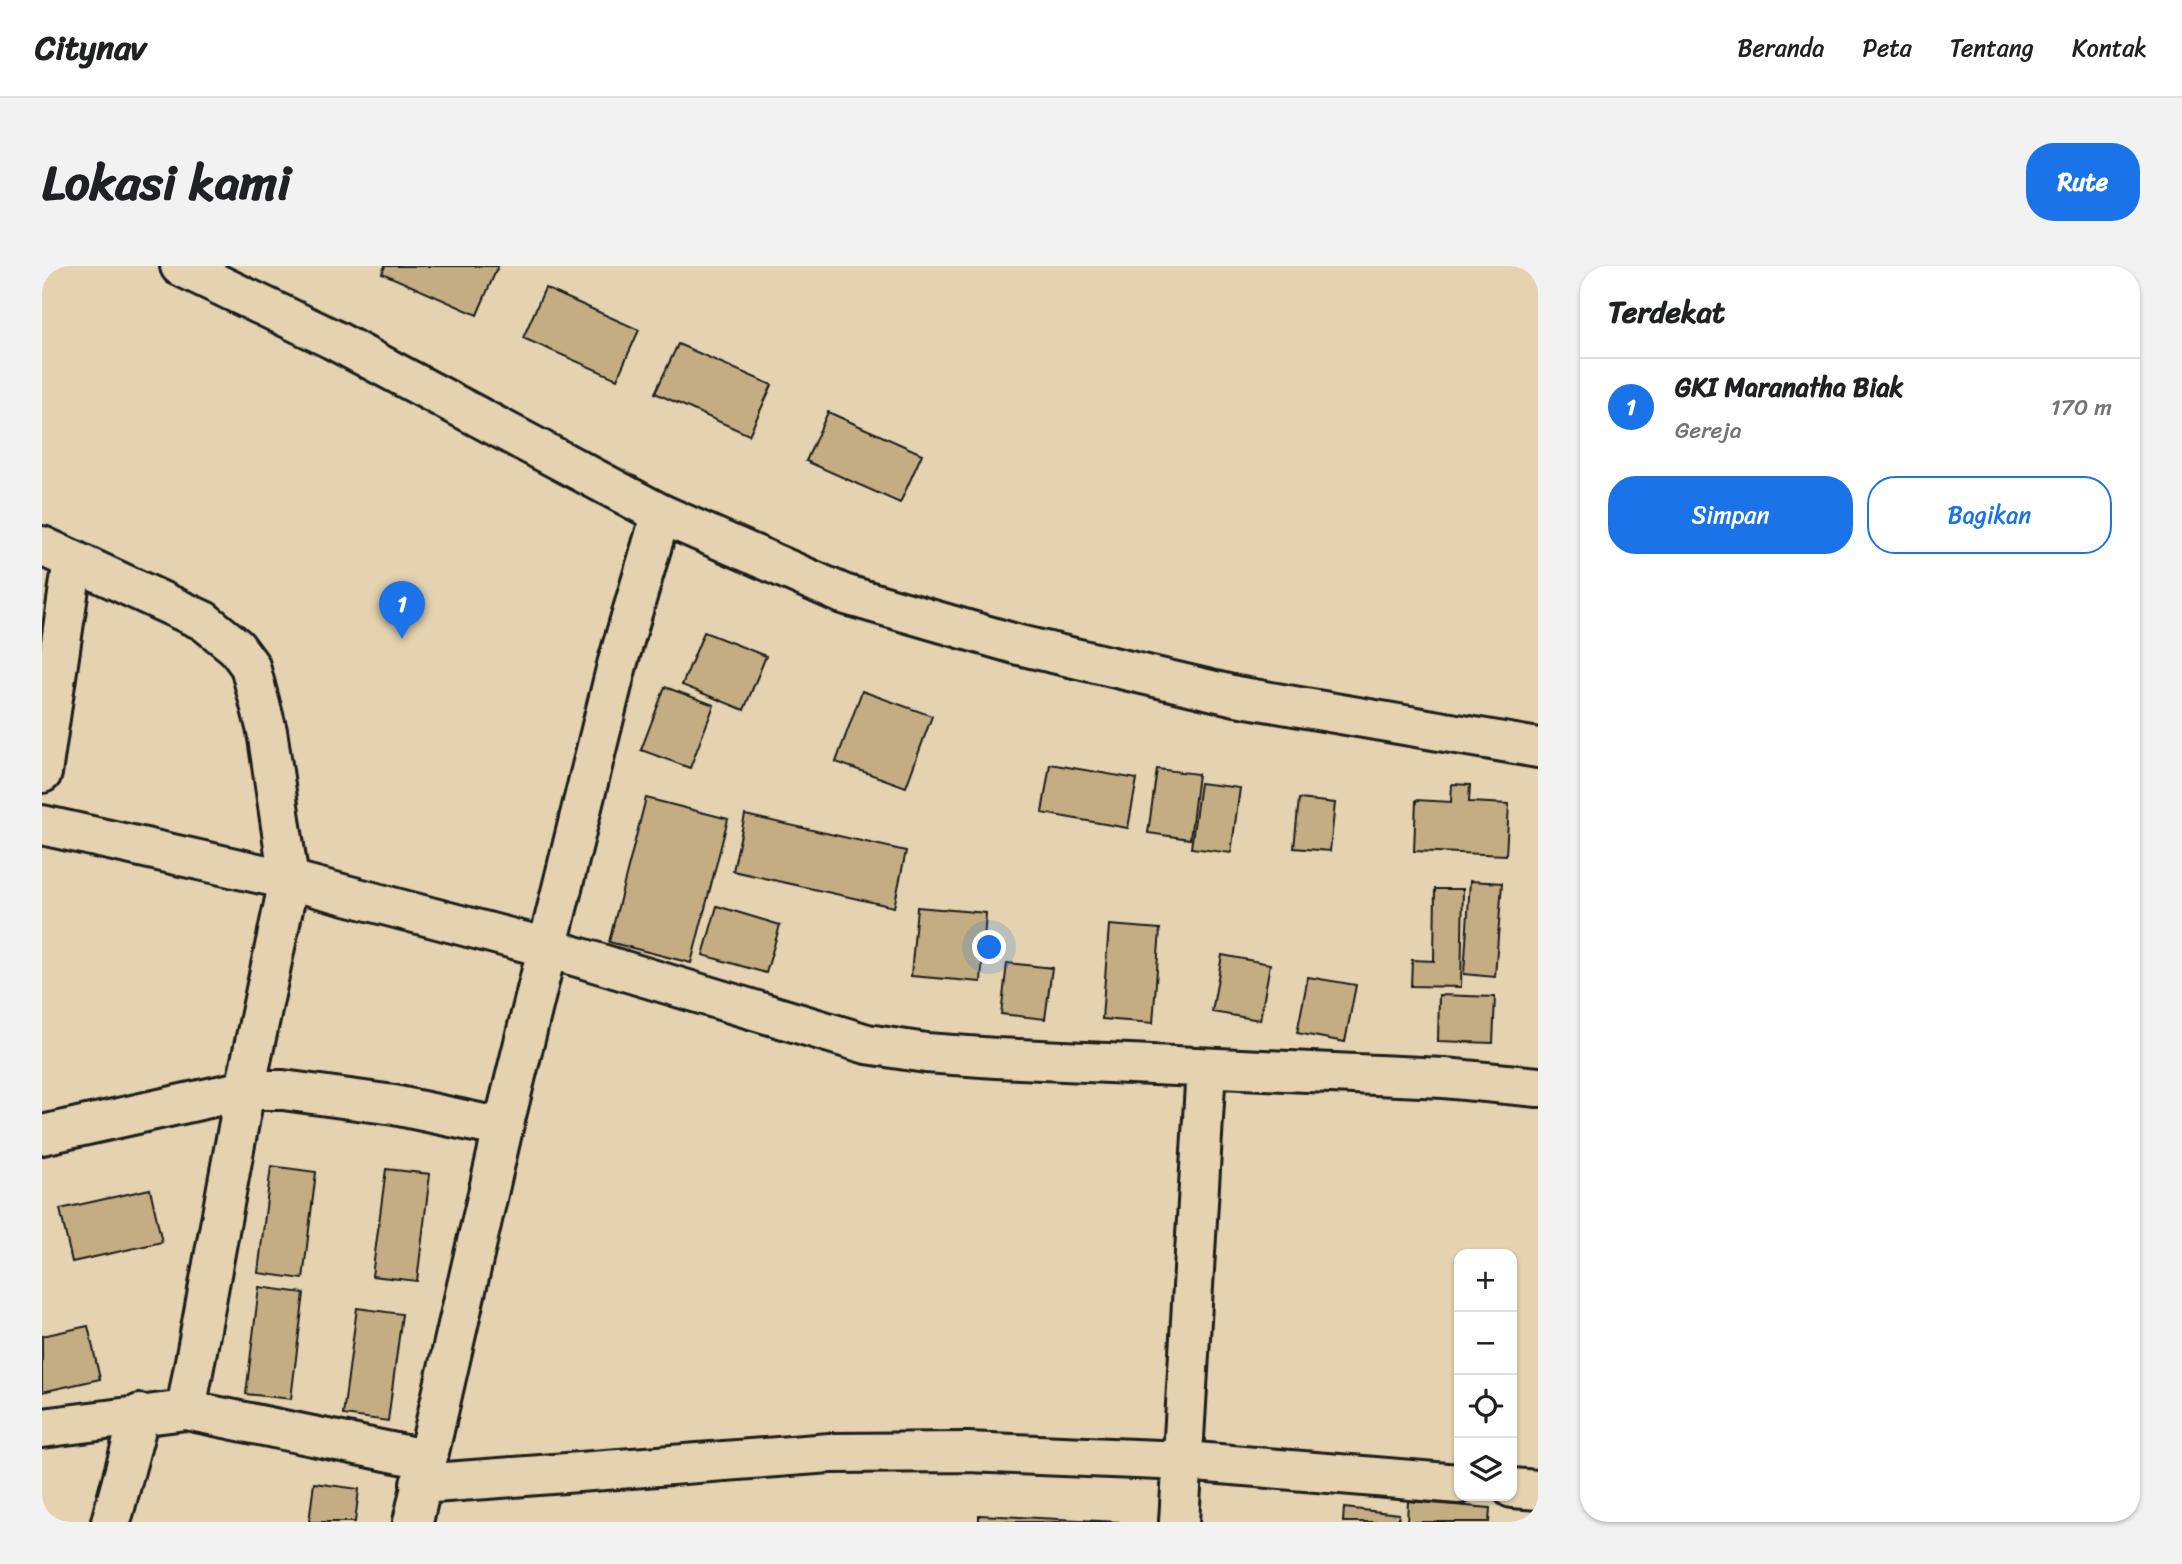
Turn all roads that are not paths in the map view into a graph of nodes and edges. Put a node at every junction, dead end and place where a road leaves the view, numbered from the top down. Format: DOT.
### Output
graph roads {
  1 [pos="180,266"];
  2 [pos="661,514"];
  3 [pos="58,553"];
  4 [pos="1536,752"];
  5 [pos="42,773"];
  6 [pos="42,825"];
  7 [pos="289,880"];
  8 [pos="548,948"];
  9 [pos="1206,1068"];
  10 [pos="1538,1087"];
  11 [pos="244,1090"];
  12 [pos="503,1128"];
  13 [pos="42,1135"];
  14 [pos="186,1410"];
  15 [pos="140,1414"];
  16 [pos="42,1428"];
  17 [pos="1184,1461"];
  18 [pos="423,1471"];
  19 [pos="1454,1484"];
  20 [pos="1517,1488"];
  21 [pos="1538,1490"];
  22 [pos="111,1522"];
  23 [pos="413,1522"];
  24 [pos="1179,1522"];
  1 -- 2 [label="street"];
  2 -- 4 [label="street"];
  2 -- 8 [label="street"];
  3 -- 5 [label="street"];
  3 -- 7 [label="street"];
  6 -- 7 [label="street"];
  7 -- 8 [label="street"];
  7 -- 11 [label="street"];
  8 -- 9 [label="street"];
  8 -- 12 [label="street"];
  9 -- 10 [label="street"];
  9 -- 17 [label="street"];
  11 -- 12 [label="street"];
  11 -- 13 [label="street"];
  11 -- 14 [label="street"];
  12 -- 18 [label="street"];
  14 -- 15 [label="street"];
  14 -- 18 [label="street"];
  15 -- 16 [label="street"];
  15 -- 22 [label="street"];
  17 -- 18 [label="street"];
  17 -- 19 [label="street"];
  17 -- 24 [label="street"];
  18 -- 23 [label="street"];
  20 -- 21 [label="street"];
}
